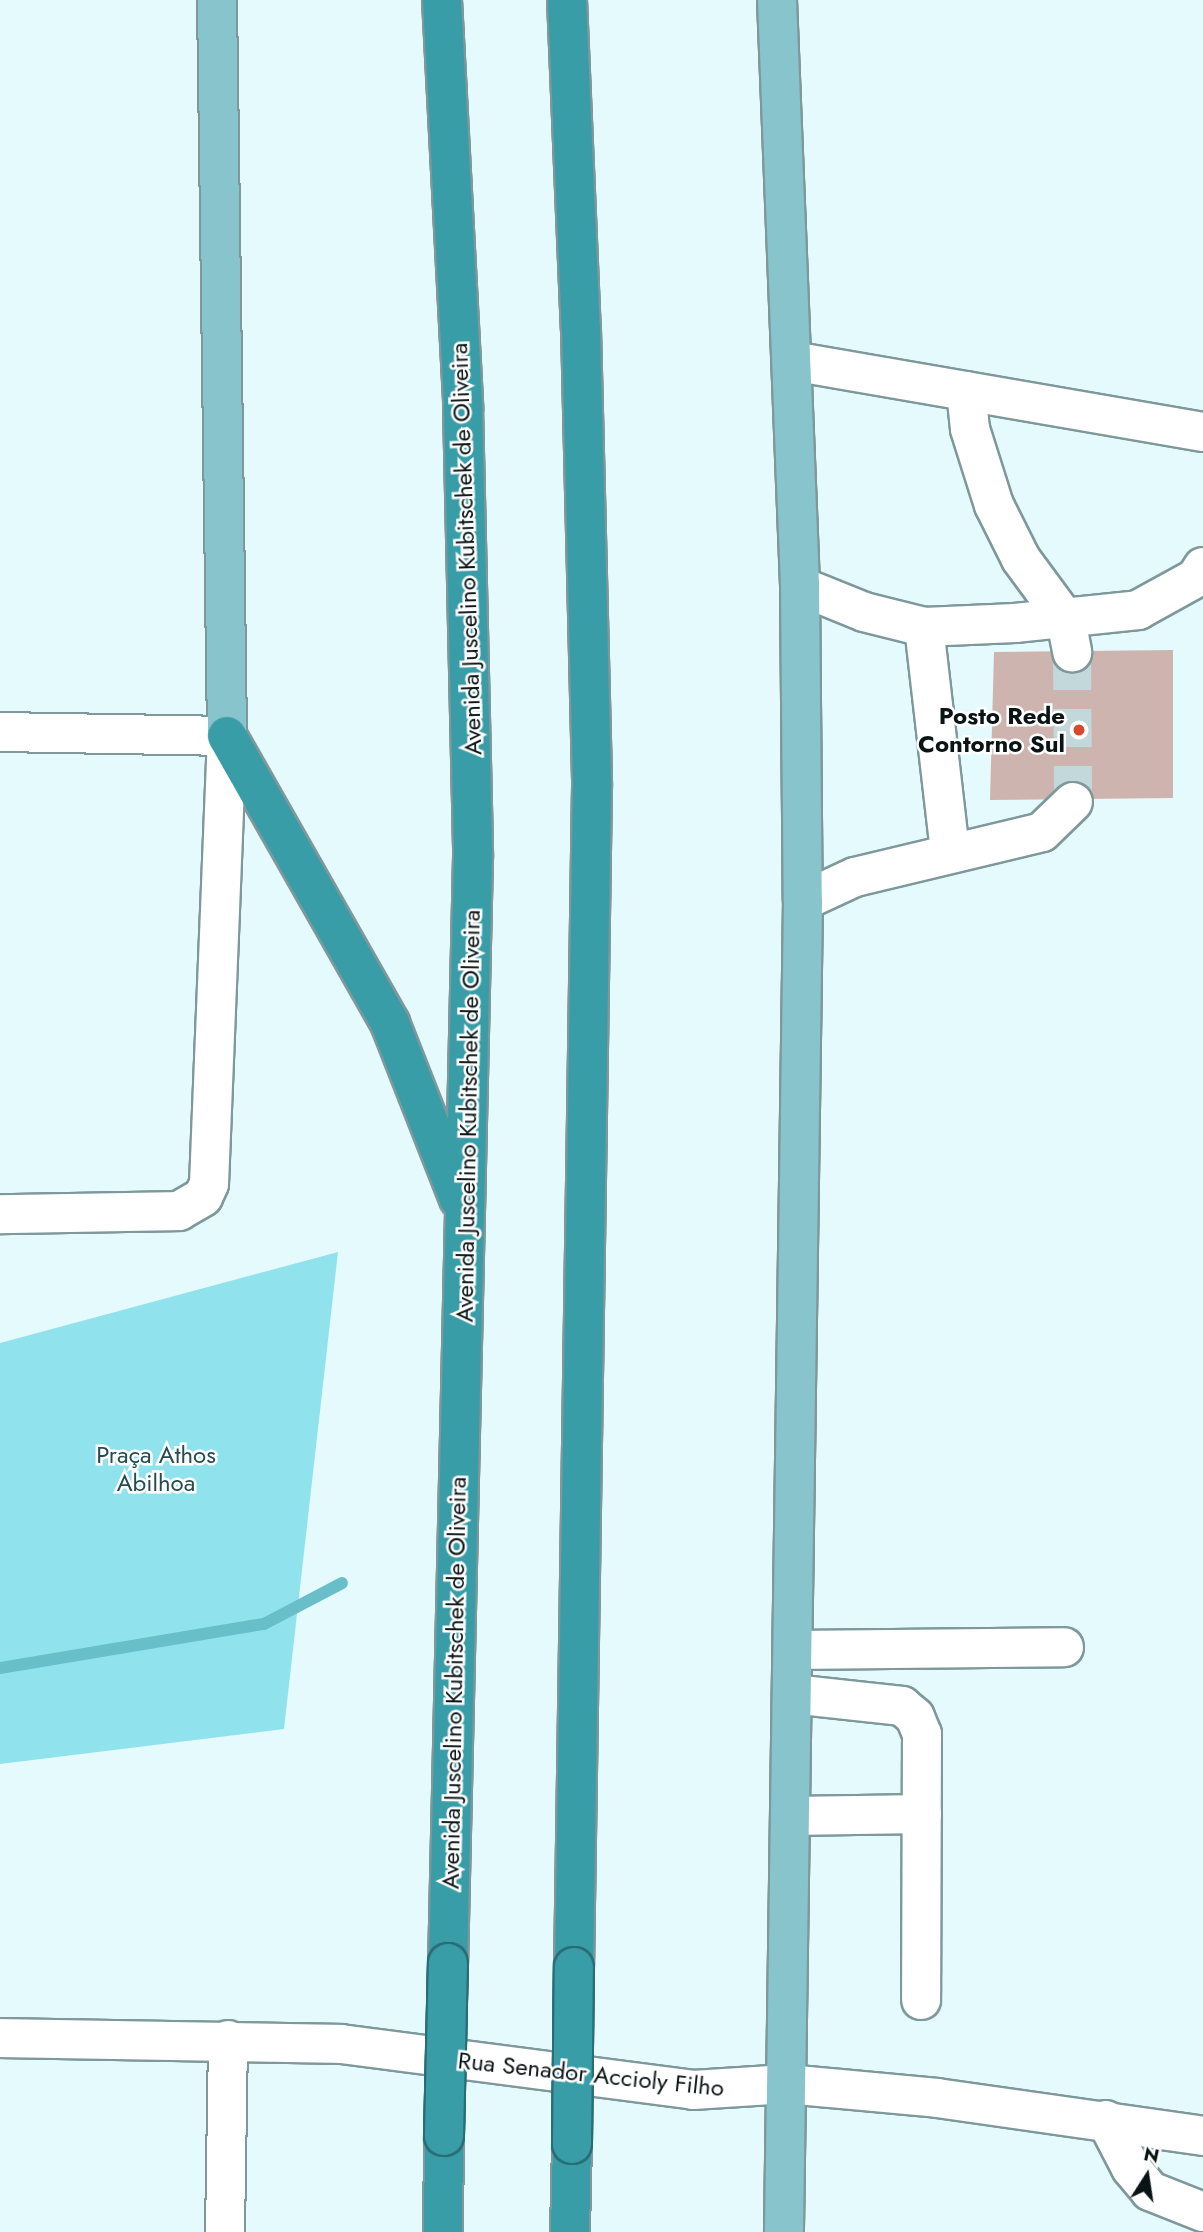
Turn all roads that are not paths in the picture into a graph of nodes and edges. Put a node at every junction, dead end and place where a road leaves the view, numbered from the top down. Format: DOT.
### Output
graph roads {
  1 [pos="217,0"];
  2 [pos="442,0"];
  3 [pos="567,0"];
  4 [pos="777,0"];
  5 [pos="792,361"];
  6 [pos="966,391"];
  7 [pos="1203,432"];
  8 [pos="1203,567"];
  9 [pos="800,586"];
  10 [pos="924,627"];
  11 [pos="1069,636"];
  12 [pos="0,732"];
  13 [pos="227,736"];
  14 [pos="1073,802"];
  15 [pos="950,852"];
  16 [pos="803,901"];
  17 [pos="0,1214"];
  18 [pos="466,1218"];
  19 [pos="1064,1647"];
  20 [pos="793,1650"];
  21 [pos="792,1694"];
  22 [pos="922,1814"];
  23 [pos="791,1816"];
  24 [pos="921,2000"];
  25 [pos="0,2038"];
  26 [pos="228,2040"];
  27 [pos="787,2084"];
  28 [pos="1106,2120"];
  29 [pos="1203,2136"];
  30 [pos="1203,2212"];
  31 [pos="225,2232"];
  32 [pos="443,2232"];
  33 [pos="570,2232"];
  34 [pos="784,2232"];
  1 -- 13 [label="main road"];
  2 -- 18 [label="highway, Avenida Juscelino Kubitschek de Oliveira"];
  3 -- 33 [label="highway, bridge"];
  4 -- 5 [label="main road"];
  5 -- 6 [label="street"];
  5 -- 9 [label="main road"];
  6 -- 7 [label="street"];
  6 -- 11 [label="street"];
  8 -- 11 [label="street"];
  9 -- 10 [label="street"];
  9 -- 16 [label="main road"];
  10 -- 11 [label="street"];
  10 -- 15 [label="street"];
  12 -- 13 [label="street"];
  13 -- 17 [label="street"];
  13 -- 18 [label="highway"];
  14 -- 15 [label="street"];
  15 -- 16 [label="street"];
  16 -- 20 [label="main road"];
  18 -- 32 [label="highway, Avenida Juscelino Kubitschek de Oliveira, bridge"];
  19 -- 20 [label="street"];
  20 -- 21 [label="main road"];
  21 -- 22 [label="street"];
  21 -- 23 [label="main road"];
  22 -- 23 [label="street"];
  22 -- 24 [label="street"];
  23 -- 27 [label="main road"];
  25 -- 26 [label="street, Rua Senador Accioly Filho"];
  26 -- 27 [label="street, Rua Senador Accioly Filho"];
  26 -- 31 [label="street"];
  27 -- 28 [label="street, Rua Senador Accioly Filho"];
  27 -- 34 [label="main road"];
  28 -- 29 [label="street, Rua Senador Accioly Filho"];
  28 -- 30 [label="street"];
}
